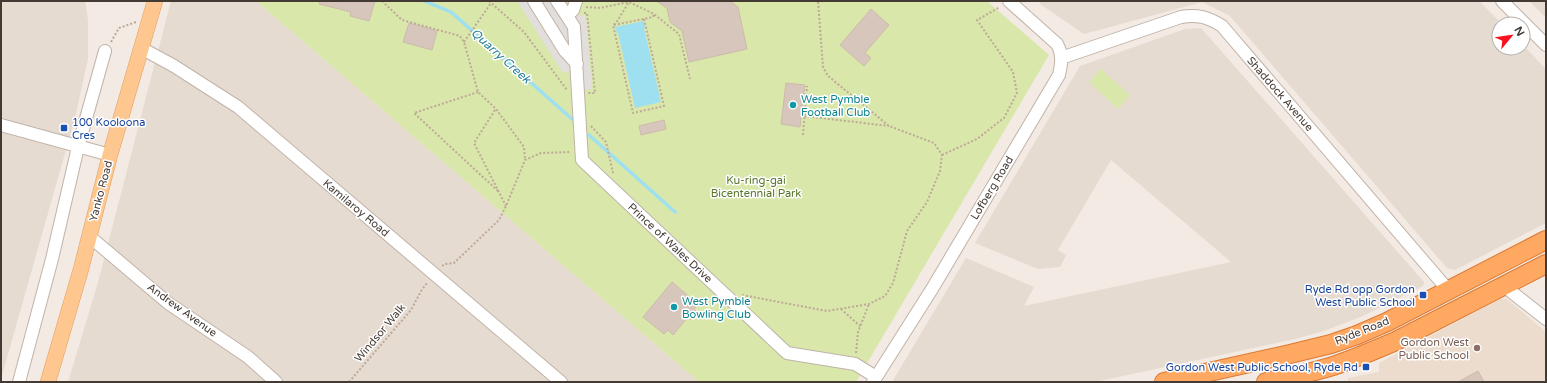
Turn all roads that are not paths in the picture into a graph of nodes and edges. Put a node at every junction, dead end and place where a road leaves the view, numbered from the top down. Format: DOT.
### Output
graph roads {
  1 [pos="155,1"];
  2 [pos="534,1"];
  3 [pos="557,1"];
  4 [pos="1010,1"];
  5 [pos="1502,1"];
  6 [pos="576,3"];
  7 [pos="567,16"];
  8 [pos="1546,45"];
  9 [pos="141,48"];
  10 [pos="105,51"];
  11 [pos="1061,58"];
  12 [pos="577,64"];
  13 [pos="1,125"];
  14 [pos="78,147"];
  15 [pos="110,155"];
  16 [pos="89,236"];
  17 [pos="1546,240"];
  18 [pos="1546,264"];
  19 [pos="1504,286"];
  20 [pos="1449,290"];
  21 [pos="1546,319"];
  22 [pos="1197,378"];
  23 [pos="875,380"];
  24 [pos="19,382"];
  25 [pos="48,382"];
  26 [pos="276,382"];
  27 [pos="561,382"];
  28 [pos="1164,382"];
  29 [pos="1266,382"];
  1 -- 9 [label="main road, Yanko Road"];
  2 -- 12 [label="street"];
  3 -- 7 [label="street, Prince of Wales Drive"];
  4 -- 11 [label="street"];
  5 -- 8 [label="street"];
  6 -- 7 [label="street"];
  7 -- 12 [label="street, Prince of Wales Drive"];
  9 -- 15 [label="main road, Yanko Road"];
  9 -- 27 [label="street, Kamilaroy Road"];
  10 -- 14 [label="street"];
  11 -- 20 [label="street, Shaddock Avenue"];
  11 -- 23 [label="street, Lofberg Road"];
  12 -- 23 [label="street, Prince of Wales Drive"];
  13 -- 14 [label="street"];
  14 -- 15 [label="street"];
  14 -- 24 [label="street"];
  15 -- 16 [label="main road, Yanko Road"];
  16 -- 25 [label="main road, Yanko Road"];
  16 -- 26 [label="street, Andrew Avenue"];
  17 -- 20 [label="highway, Ryde Road"];
  18 -- 19 [label="highway, Ryde Road"];
  19 -- 21 [label="street"];
  19 -- 29 [label="highway, Ryde Road"];
  20 -- 22 [label="highway, Ryde Road"];
  22 -- 28 [label="highway, Ryde Road"];
}
